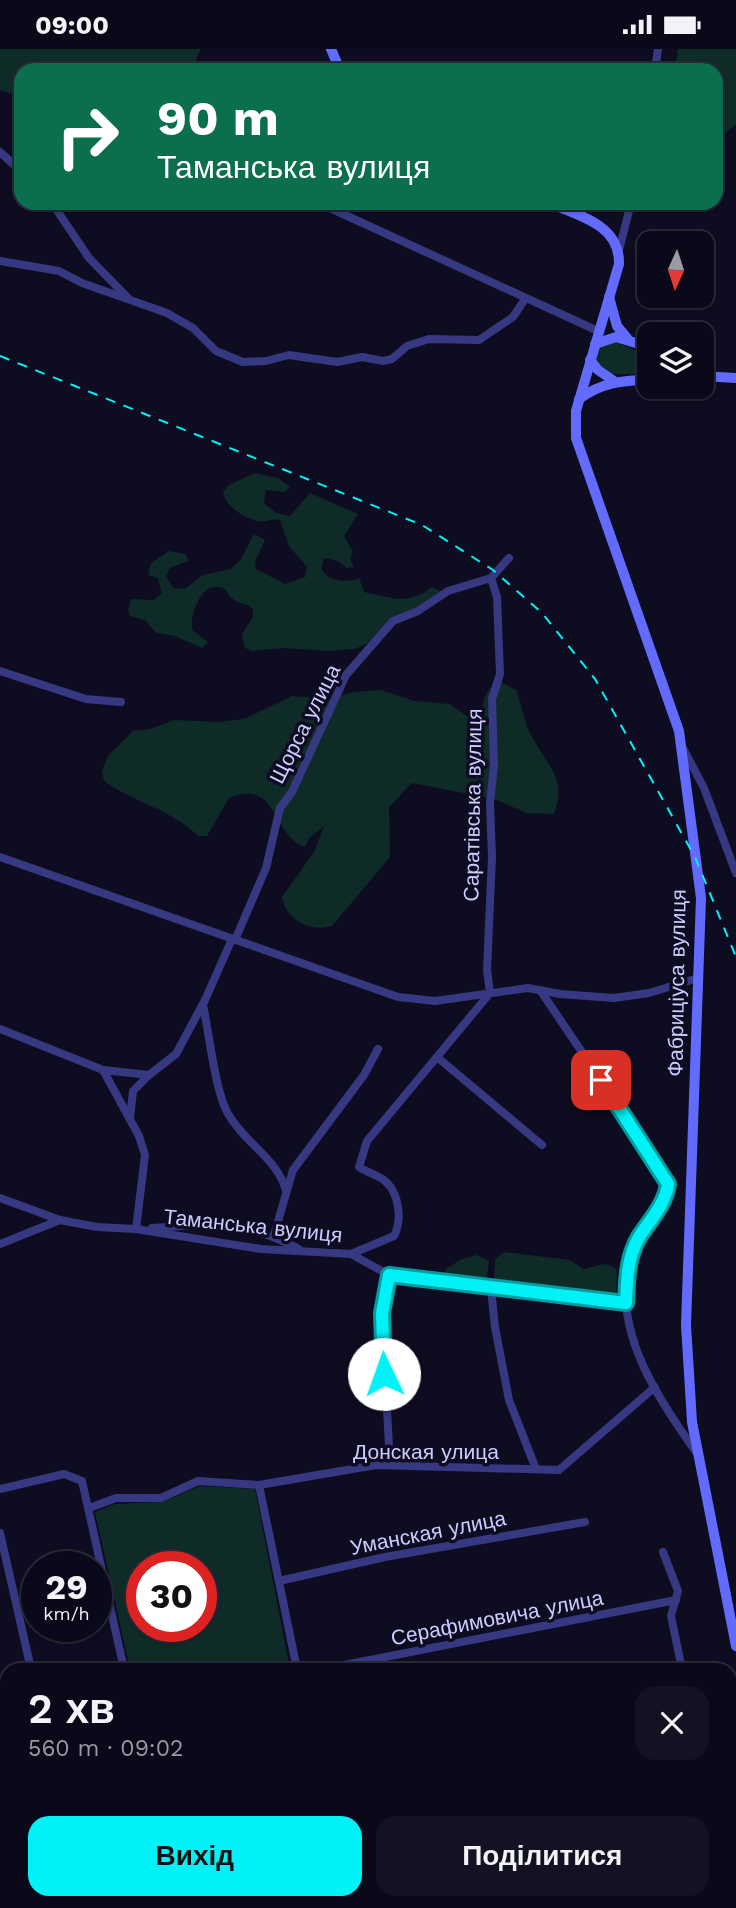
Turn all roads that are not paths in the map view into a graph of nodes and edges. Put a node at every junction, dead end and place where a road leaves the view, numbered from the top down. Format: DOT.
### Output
graph roads {
  1 [pos="0,152"];
  2 [pos="14,165"];
  3 [pos="57,210"];
  4 [pos="334,210"];
  5 [pos="566,210"];
  6 [pos="629,210"];
  7 [pos="619,250"];
  8 [pos="0,261"];
  9 [pos="609,297"];
  10 [pos="525,299"];
  11 [pos="129,300"];
  12 [pos="598,331"];
  13 [pos="627,338"];
  14 [pos="637,342"];
  15 [pos="595,344"];
  16 [pos="590,360"];
  17 [pos="714,374"];
  18 [pos="714,375"];
  19 [pos="718,375"];
  20 [pos="736,377"];
  21 [pos="637,380"];
  22 [pos="614,381"];
  23 [pos="579,399"];
  24 [pos="509,558"];
  25 [pos="491,578"];
  26 [pos="0,671"];
  27 [pos="121,702"];
  28 [pos="680,744"];
  29 [pos="0,857"];
  30 [pos="736,873"];
  31 [pos="234,940"];
  32 [pos="698,978"];
  33 [pos="540,990"];
  34 [pos="490,993"];
  35 [pos="203,1005"];
  36 [pos="0,1029"];
  37 [pos="378,1049"];
  38 [pos="437,1057"];
  39 [pos="103,1070"];
  40 [pos="149,1075"];
  41 [pos="130,1119"];
  42 [pos="542,1145"];
  43 [pos="286,1190"];
  44 [pos="0,1198"];
  45 [pos="61,1220"];
  46 [pos="136,1229"];
  47 [pos="274,1235"];
  48 [pos="0,1244"];
  49 [pos="302,1251"];
  50 [pos="351,1254"];
  51 [pos="389,1275"];
  52 [pos="491,1289"];
  53 [pos="626,1303"];
  54 [pos="655,1387"];
  55 [pos="697,1453"];
  56 [pos="383,1465"];
  57 [pos="536,1469"];
  58 [pos="260,1485"];
  59 [pos="0,1489"];
  60 [pos="89,1508"];
  61 [pos="585,1522"];
  62 [pos="0,1533"];
  63 [pos="663,1552"];
  64 [pos="279,1581"];
  65 [pos="676,1601"];
  66 [pos="736,1646"];
  67 [pos="30,1663"];
  68 [pos="123,1663"];
  69 [pos="296,1663"];
  70 [pos="355,1663"];
  71 [pos="681,1663"];
  1 -- 2 [label="street"];
  3 -- 11 [label="street"];
  4 -- 10 [label="street"];
  5 -- 7 [label="main road"];
  6 -- 7 [label="street"];
  7 -- 9 [label="main road, Фабриціуса вулиця"];
  8 -- 11 [label="street"];
  9 -- 12 [label="main road, Фабриціуса вулиця"];
  9 -- 13 [label="main road"];
  10 -- 11 [label="street"];
  10 -- 12 [label="street"];
  12 -- 15 [label="main road, Фабриціуса вулиця"];
  13 -- 14 [label="main road"];
  13 -- 15 [label="main road"];
  15 -- 16 [label="main road, Фабриціуса вулиця"];
  16 -- 22 [label="main road"];
  16 -- 23 [label="main road, Фабриціуса вулиця"];
  17 -- 19 [label="main road"];
  18 -- 19 [label="main road"];
  19 -- 20 [label="main road"];
  21 -- 22 [label="main road"];
  22 -- 23 [label="main road"];
  23 -- 28 [label="main road, Фабриціуса вулиця"];
  24 -- 25 [label="street"];
  25 -- 31 [label="street, Щорса улица"];
  25 -- 34 [label="street, Саратівська вулиця"];
  26 -- 27 [label="street"];
  28 -- 30 [label="street"];
  28 -- 32 [label="main road, Фабриціуса вулиця"];
  29 -- 31 [label="street"];
  31 -- 34 [label="street"];
  31 -- 35 [label="street, Щорса улица"];
  32 -- 33 [label="street"];
  32 -- 55 [label="main road, Фабриціуса вулиця"];
  33 -- 34 [label="street"];
  33 -- 53 [label="street"];
  34 -- 38 [label="street"];
  35 -- 40 [label="street, Щорса улица"];
  35 -- 43 [label="street"];
  36 -- 39 [label="street"];
  37 -- 43 [label="street"];
  38 -- 42 [label="street"];
  38 -- 50 [label="street"];
  39 -- 40 [label="street"];
  39 -- 41 [label="street"];
  40 -- 41 [label="street"];
  41 -- 46 [label="street"];
  43 -- 47 [label="street"];
  44 -- 45 [label="street, Таманська вулиця"];
  45 -- 46 [label="street, Таманська вулиця"];
  45 -- 48 [label="street"];
  46 -- 47 [label="street"];
  46 -- 49 [label="street, Таманська вулиця"];
  47 -- 49 [label="street"];
  49 -- 50 [label="street, Таманська вулиця"];
  50 -- 51 [label="street, Таманська вулиця"];
  51 -- 52 [label="street, Таманська вулиця"];
  51 -- 56 [label="street"];
  52 -- 53 [label="street, Таманська вулиця"];
  52 -- 57 [label="street"];
  53 -- 54 [label="street"];
  54 -- 55 [label="street"];
  54 -- 57 [label="street, Донская улица"];
  55 -- 66 [label="main road, Фабриціуса вулиця"];
  56 -- 57 [label="street, Донская улица"];
  56 -- 58 [label="street, Донская улица"];
  58 -- 60 [label="street, Донская улица"];
  58 -- 64 [label="street"];
  59 -- 60 [label="street"];
  60 -- 68 [label="street"];
  61 -- 64 [label="street, Уманская улица"];
  62 -- 67 [label="street"];
  63 -- 65 [label="street"];
  64 -- 69 [label="street"];
  65 -- 70 [label="street, Серафимовича улица"];
  65 -- 71 [label="street"];
}
